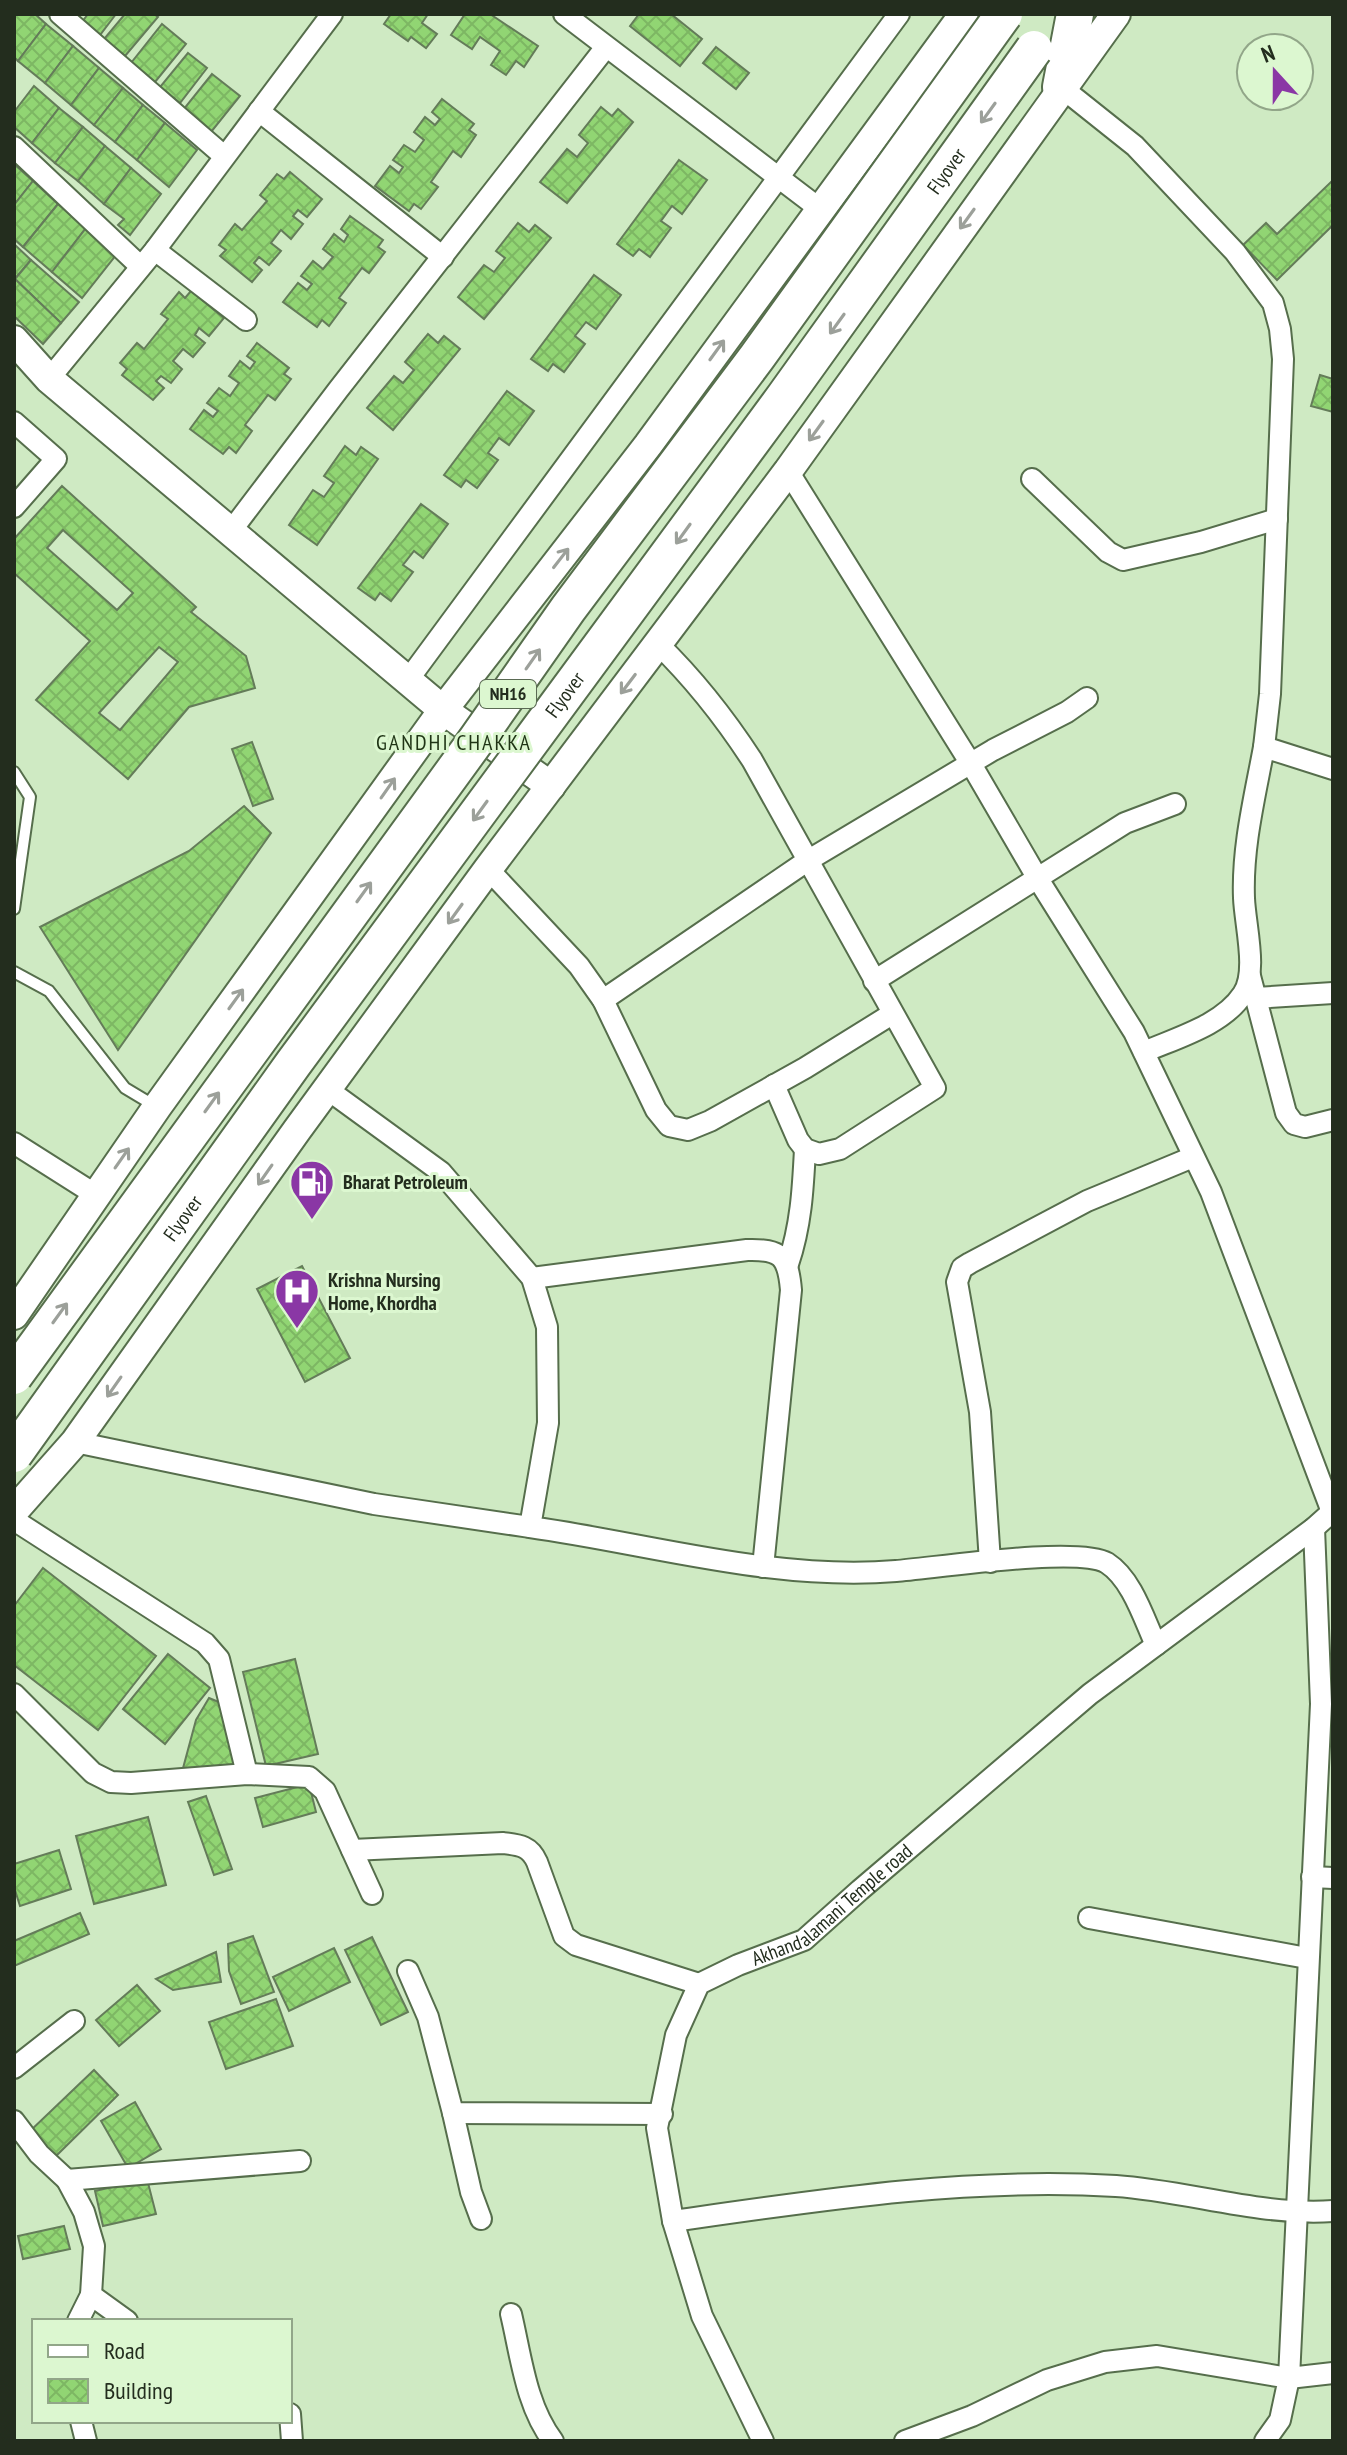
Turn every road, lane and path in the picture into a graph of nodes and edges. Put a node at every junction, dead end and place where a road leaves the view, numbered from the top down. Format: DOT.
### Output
graph roads {
  1 [pos="60,14"];
  2 [pos="332,14"];
  3 [pos="564,14"];
  4 [pos="899,14"];
  5 [pos="964,14"];
  6 [pos="1004,14"];
  7 [pos="1060,14"];
  8 [pos="1075,14"];
  9 [pos="1116,14"];
  10 [pos="606,47"];
  11 [pos="1061,87"];
  12 [pos="259,111"];
  13 [pos="14,147"];
  14 [pos="224,156"];
  15 [pos="777,177"];
  16 [pos="820,209"];
  17 [pos="155,250"];
  18 [pos="443,257"];
  19 [pos="140,266"];
  20 [pos="246,320"];
  21 [pos="14,340"];
  22 [pos="14,376"];
  23 [pos="49,379"];
  24 [pos="14,422"];
  25 [pos="788,471"];
  26 [pos="1032,479"];
  27 [pos="14,507"];
  28 [pos="1277,519"];
  29 [pos="231,531"];
  30 [pos="658,644"];
  31 [pos="408,680"];
  32 [pos="1087,698"];
  33 [pos="443,710"];
  34 [pos="1264,747"];
  35 [pos="971,764"];
  36 [pos="1333,769"];
  37 [pos="14,772"];
  38 [pos="551,786"];
  39 [pos="1175,804"];
  40 [pos="807,861"];
  41 [pos="488,869"];
  42 [pos="1038,879"];
  43 [pos="14,909"];
  44 [pos="14,972"];
  45 [pos="1250,976"];
  46 [pos="874,981"];
  47 [pos="1333,993"];
  48 [pos="1256,998"];
  49 [pos="603,1000"];
  50 [pos="892,1014"];
  51 [pos="1144,1052"];
  52 [pos="774,1085"];
  53 [pos="327,1089"];
  54 [pos="157,1107"];
  55 [pos="1333,1120"];
  56 [pos="14,1143"];
  57 [pos="805,1149"];
  58 [pos="1193,1157"];
  59 [pos="96,1195"];
  60 [pos="788,1264"];
  61 [pos="532,1278"];
  62 [pos="14,1315"];
  63 [pos="14,1376"];
  64 [pos="75,1442"];
  65 [pos="14,1454"];
  66 [pos="14,1511"];
  67 [pos="1332,1512"];
  68 [pos="14,1520"];
  69 [pos="530,1527"];
  70 [pos="1314,1528"];
  71 [pos="990,1562"];
  72 [pos="763,1567"];
  73 [pos="1156,1645"];
  74 [pos="14,1694"];
  75 [pos="1327,1703"];
  76 [pos="247,1774"];
  77 [pos="352,1850"];
  78 [pos="1323,1878"];
  79 [pos="372,1894"];
  80 [pos="1089,1918"];
  81 [pos="1307,1958"];
  82 [pos="408,1971"];
  83 [pos="699,1984"];
  84 [pos="74,2021"];
  85 [pos="14,2068"];
  86 [pos="453,2113"];
  87 [pos="662,2114"];
  88 [pos="14,2121"];
  89 [pos="300,2161"];
  90 [pos="67,2180"];
  91 [pos="1333,2211"];
  92 [pos="1298,2213"];
  93 [pos="481,2219"];
  94 [pos="673,2221"];
  95 [pos="91,2295"];
  96 [pos="511,2314"];
  97 [pos="79,2319"];
  98 [pos="124,2319"];
  99 [pos="1333,2373"];
  100 [pos="1289,2378"];
  101 [pos="553,2441"];
  102 [pos="763,2441"];
  103 [pos="905,2441"];
  104 [pos="1265,2441"];
  1 -- 14 [label="street"];
  2 -- 12 [label="street"];
  3 -- 10 [label="street"];
  4 -- 15 [label="street"];
  5 -- 16 [label="street"];
  63 -- 6 [label="highway, NH16, one-way, bridge"];
  7 -- 65 [label="highway, Flyover / NH16, one-way, bridge"];
  8 -- 11 [label="highway"];
  9 -- 11 [label="street"];
  10 -- 15 [label="street"];
  10 -- 18 [label="street"];
  11 -- 25 [label="street, one-way"];
  11 -- 28 [label="street"];
  12 -- 14 [label="street"];
  12 -- 18 [label="street"];
  13 -- 19 [label="street"];
  14 -- 17 [label="street"];
  15 -- 16 [label="street"];
  15 -- 31 [label="street"];
  33 -- 16 [label="street, one-way"];
  17 -- 19 [label="street"];
  17 -- 20 [label="street"];
  18 -- 29 [label="street"];
  19 -- 23 [label="street"];
  21 -- 23 [label="street"];
  22 -- 23 [label="street"];
  23 -- 29 [label="street"];
  24 -- 27 [label="street"];
  25 -- 30 [label="street"];
  25 -- 35 [label="street"];
  26 -- 28 [label="street"];
  28 -- 34 [label="street"];
  29 -- 31 [label="street"];
  30 -- 38 [label="street, one-way"];
  30 -- 40 [label="street"];
  31 -- 33 [label="street"];
  32 -- 35 [label="street"];
  33 -- 38 [label="street"];
  54 -- 33 [label="street, one-way"];
  34 -- 36 [label="street"];
  34 -- 45 [label="street"];
  35 -- 40 [label="street"];
  35 -- 42 [label="street"];
  37 -- 43 [label="lane"];
  38 -- 41 [label="street"];
  39 -- 42 [label="street"];
  40 -- 46 [label="street"];
  40 -- 49 [label="street"];
  41 -- 49 [label="street"];
  41 -- 53 [label="street, one-way"];
  42 -- 46 [label="street"];
  42 -- 51 [label="street"];
  44 -- 54 [label="lane"];
  45 -- 48 [label="street"];
  45 -- 51 [label="street"];
  46 -- 50 [label="street"];
  47 -- 48 [label="street"];
  48 -- 55 [label="street"];
  49 -- 52 [label="street"];
  50 -- 52 [label="street"];
  50 -- 57 [label="street"];
  51 -- 58 [label="street"];
  52 -- 57 [label="street"];
  53 -- 61 [label="street"];
  53 -- 64 [label="street, one-way"];
  59 -- 54 [label="street, one-way"];
  56 -- 59 [label="street"];
  57 -- 60 [label="street"];
  58 -- 67 [label="street"];
  58 -- 71 [label="street"];
  59 -- 62 [label="street"];
  60 -- 61 [label="street"];
  60 -- 72 [label="street"];
  61 -- 69 [label="street"];
  64 -- 66 [label="street"];
  64 -- 69 [label="street"];
  67 -- 70 [label="street, Akhandalamani Temple road"];
  68 -- 76 [label="street"];
  69 -- 72 [label="street"];
  70 -- 73 [label="street, Akhandalamani Temple road"];
  70 -- 75 [label="street"];
  71 -- 72 [label="street"];
  71 -- 73 [label="street"];
  73 -- 83 [label="street, Akhandalamani Temple road"];
  74 -- 76 [label="street"];
  75 -- 78 [label="street"];
  76 -- 77 [label="street"];
  77 -- 79 [label="street"];
  77 -- 83 [label="street"];
  78 -- 81 [label="street"];
  80 -- 81 [label="street"];
  81 -- 92 [label="street"];
  82 -- 86 [label="street"];
  83 -- 87 [label="street"];
  84 -- 85 [label="street"];
  86 -- 87 [label="street"];
  86 -- 93 [label="street"];
  87 -- 94 [label="street"];
  88 -- 90 [label="street"];
  89 -- 90 [label="street"];
  90 -- 95 [label="street"];
  91 -- 92 [label="street"];
  92 -- 94 [label="street"];
  92 -- 100 [label="street"];
  94 -- 102 [label="street"];
  95 -- 97 [label="street"];
  95 -- 98 [label="street"];
  96 -- 101 [label="street"];
  99 -- 100 [label="street"];
  100 -- 103 [label="street"];
  100 -- 104 [label="street"];
}
